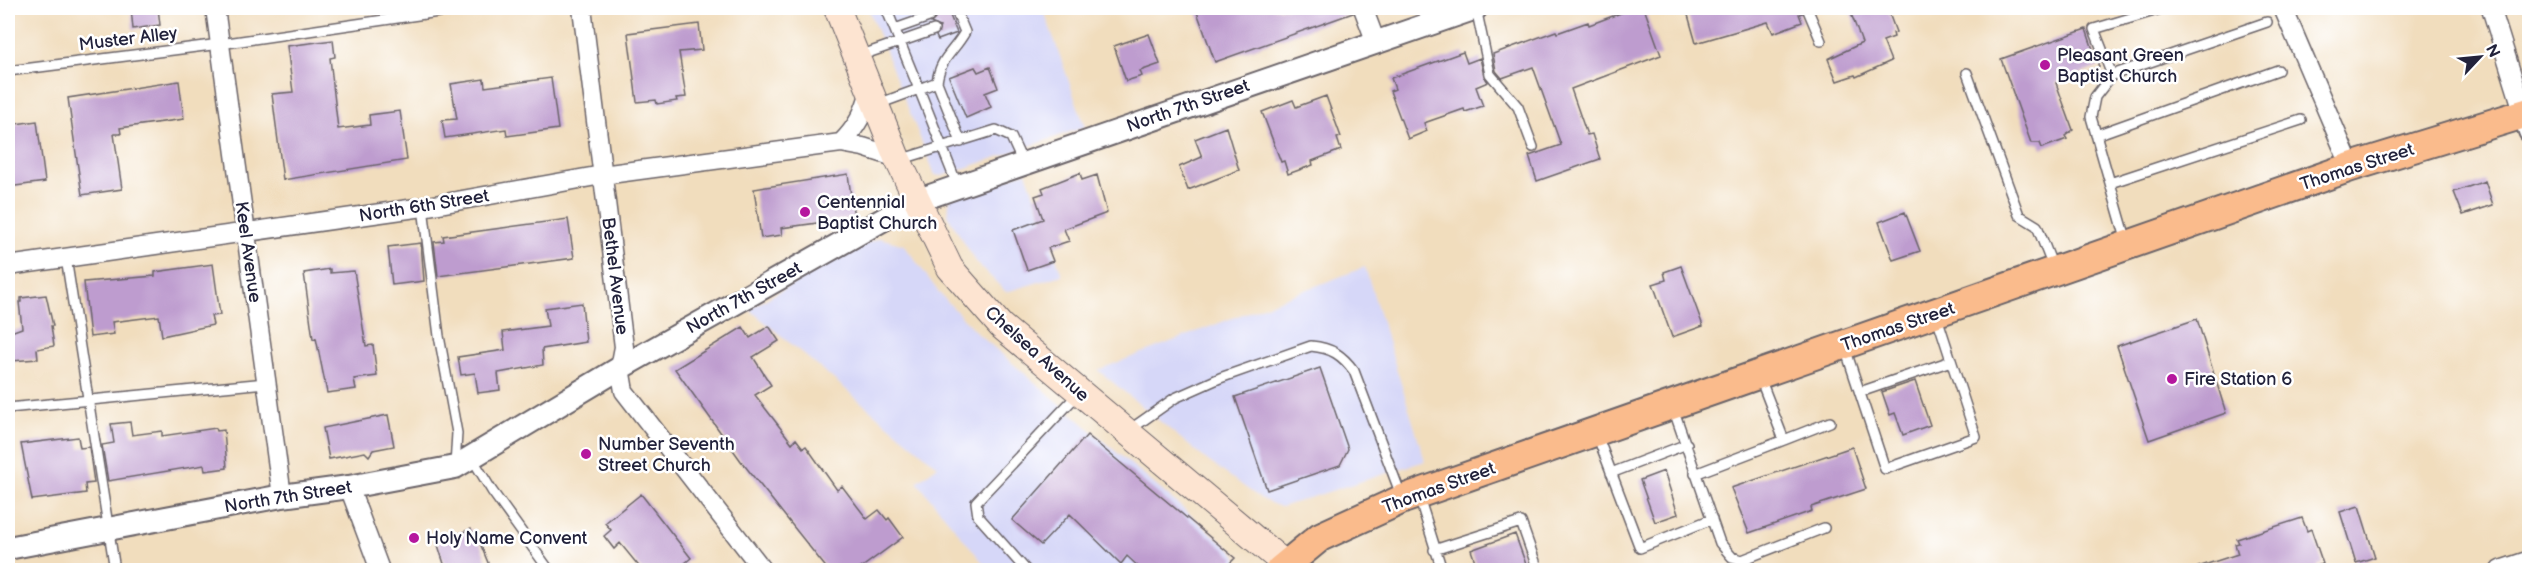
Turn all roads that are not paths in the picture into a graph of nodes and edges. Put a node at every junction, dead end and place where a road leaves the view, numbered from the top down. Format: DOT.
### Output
graph roads {
  1 [pos="215,8"];
  2 [pos="466,8"];
  3 [pos="582,8"];
  4 [pos="837,8"];
  5 [pos="886,8"];
  6 [pos="953,8"];
  7 [pos="1363,8"];
  8 [pos="1476,8"];
  9 [pos="1807,8"];
  10 [pos="2164,8"];
  11 [pos="2283,8"];
  12 [pos="2491,8"];
  13 [pos="929,17"];
  14 [pos="2267,22"];
  15 [pos="895,29"];
  16 [pos="934,30"];
  17 [pos="1375,40"];
  18 [pos="900,41"];
  19 [pos="1821,41"];
  20 [pos="220,44"];
  21 [pos="856,57"];
  22 [pos="2278,70"];
  23 [pos="8,71"];
  24 [pos="1967,73"];
  25 [pos="2112,75"];
  26 [pos="937,82"];
  27 [pos="919,89"];
  28 [pos="873,98"];
  29 [pos="2528,119"];
  30 [pos="2301,120"];
  31 [pos="2096,135"];
  32 [pos="961,142"];
  33 [pos="841,144"];
  34 [pos="944,147"];
  35 [pos="1533,147"];
  36 [pos="898,159"];
  37 [pos="1023,164"];
  38 [pos="2351,167"];
  39 [pos="602,175"];
  40 [pos="2110,183"];
  41 [pos="958,186"];
  42 [pos="916,201"];
  43 [pos="423,207"];
  44 [pos="246,233"];
  45 [pos="2129,247"];
  46 [pos="66,258"];
  47 [pos="8,266"];
  48 [pos="2054,273"];
  49 [pos="1936,314"];
  50 [pos="1844,346"];
  51 [pos="1951,361"];
  52 [pos="620,368"];
  53 [pos="1760,375"];
  54 [pos="266,383"];
  55 [pos="1080,392"];
  56 [pos="1860,392"];
  57 [pos="88,400"];
  58 [pos="1672,406"];
  59 [pos="8,408"];
  60 [pos="1830,422"];
  61 [pos="1126,432"];
  62 [pos="1596,432"];
  63 [pos="1784,440"];
  64 [pos="1687,444"];
  65 [pos="463,462"];
  66 [pos="1611,472"];
  67 [pos="1695,474"];
  68 [pos="349,487"];
  69 [pos="282,496"];
  70 [pos="1410,497"];
  71 [pos="1712,519"];
  72 [pos="1824,528"];
  73 [pos="108,531"];
  74 [pos="8,548"];
  75 [pos="1434,550"];
  76 [pos="2529,560"];
  77 [pos="1286,569"];
  78 [pos="115,570"];
  79 [pos="380,570"];
  80 [pos="549,570"];
  81 [pos="763,570"];
  82 [pos="1026,570"];
  83 [pos="1442,570"];
  84 [pos="1538,570"];
  85 [pos="2500,570"];
  1 -- 20 [label="street, Keel Avenue"];
  2 -- 20 [label="lane, Muster Alley"];
  3 -- 39 [label="street, Bethel Avenue"];
  4 -- 21 [label="main road, Chelsea Avenue"];
  5 -- 15 [label="lane"];
  6 -- 26 [label="lane"];
  7 -- 17 [label="street"];
  8 -- 17 [label="street, North 7th Street"];
  8 -- 35 [label="lane"];
  9 -- 19 [label="lane"];
  10 -- 25 [label="lane"];
  11 -- 38 [label="street"];
  12 -- 29 [label="street"];
  13 -- 15 [label="lane"];
  14 -- 25 [label="lane"];
  15 -- 18 [label="lane"];
  16 -- 18 [label="lane"];
  17 -- 37 [label="street, North 7th Street"];
  18 -- 21 [label="lane"];
  18 -- 27 [label="lane"];
  20 -- 23 [label="lane, Muster Alley"];
  20 -- 44 [label="street, Keel Avenue"];
  21 -- 28 [label="main road, Chelsea Avenue"];
  22 -- 31 [label="lane"];
  24 -- 48 [label="lane"];
  25 -- 31 [label="lane"];
  26 -- 27 [label="lane"];
  26 -- 32 [label="lane"];
  27 -- 28 [label="lane"];
  27 -- 34 [label="lane"];
  28 -- 33 [label="street"];
  28 -- 36 [label="main road, Chelsea Avenue"];
  29 -- 38 [label="main road, Thomas Street"];
  30 -- 40 [label="lane"];
  31 -- 40 [label="lane"];
  32 -- 34 [label="lane"];
  32 -- 37 [label="lane"];
  33 -- 36 [label="street, North 6th Street"];
  33 -- 39 [label="street, North 6th Street"];
  34 -- 36 [label="lane"];
  34 -- 41 [label="lane"];
  36 -- 42 [label="main road, Chelsea Avenue"];
  37 -- 41 [label="street, North 7th Street"];
  38 -- 45 [label="main road, Thomas Street"];
  39 -- 43 [label="street, North 6th Street"];
  39 -- 52 [label="street, Bethel Avenue"];
  40 -- 45 [label="lane"];
  41 -- 42 [label="street, North 7th Street"];
  42 -- 52 [label="street, North 7th Street"];
  42 -- 55 [label="main road, Chelsea Avenue"];
  43 -- 44 [label="street, North 6th Street"];
  43 -- 65 [label="lane"];
  44 -- 46 [label="street, North 6th Street"];
  44 -- 54 [label="street, Keel Avenue"];
  45 -- 48 [label="main road, Thomas Street"];
  46 -- 47 [label="street, North 6th Street"];
  46 -- 57 [label="lane"];
  48 -- 49 [label="main road, Thomas Street"];
  49 -- 50 [label="main road, Thomas Street"];
  49 -- 51 [label="lane"];
  50 -- 53 [label="main road, Thomas Street"];
  50 -- 56 [label="lane"];
  51 -- 56 [label="lane"];
  51 -- 56 [label="lane"];
  52 -- 65 [label="street, North 7th Street"];
  52 -- 81 [label="street, Bethel Avenue"];
  53 -- 58 [label="main road, Thomas Street"];
  53 -- 63 [label="lane"];
  54 -- 57 [label="lane"];
  54 -- 69 [label="street, Keel Avenue"];
  55 -- 61 [label="main road, Chelsea Avenue"];
  55 -- 82 [label="lane"];
  57 -- 59 [label="lane"];
  57 -- 73 [label="lane"];
  58 -- 62 [label="main road, Thomas Street"];
  58 -- 64 [label="lane"];
  60 -- 63 [label="lane"];
  61 -- 70 [label="lane"];
  61 -- 77 [label="main road, Chelsea Avenue"];
  62 -- 66 [label="lane"];
  62 -- 70 [label="main road, Thomas Street"];
  63 -- 67 [label="lane"];
  64 -- 66 [label="lane"];
  64 -- 67 [label="lane"];
  65 -- 68 [label="street, North 7th Street"];
  65 -- 80 [label="lane"];
  66 -- 71 [label="lane"];
  67 -- 71 [label="lane"];
  68 -- 69 [label="street, North 7th Street"];
  68 -- 79 [label="street"];
  69 -- 73 [label="street, North 7th Street"];
  70 -- 75 [label="lane"];
  70 -- 77 [label="main road, Thomas Street"];
  71 -- 72 [label="lane"];
  73 -- 74 [label="street, North 7th Street"];
  73 -- 78 [label="lane"];
  75 -- 83 [label="lane"];
  75 -- 84 [label="lane"];
  76 -- 85 [label="street"];
}
